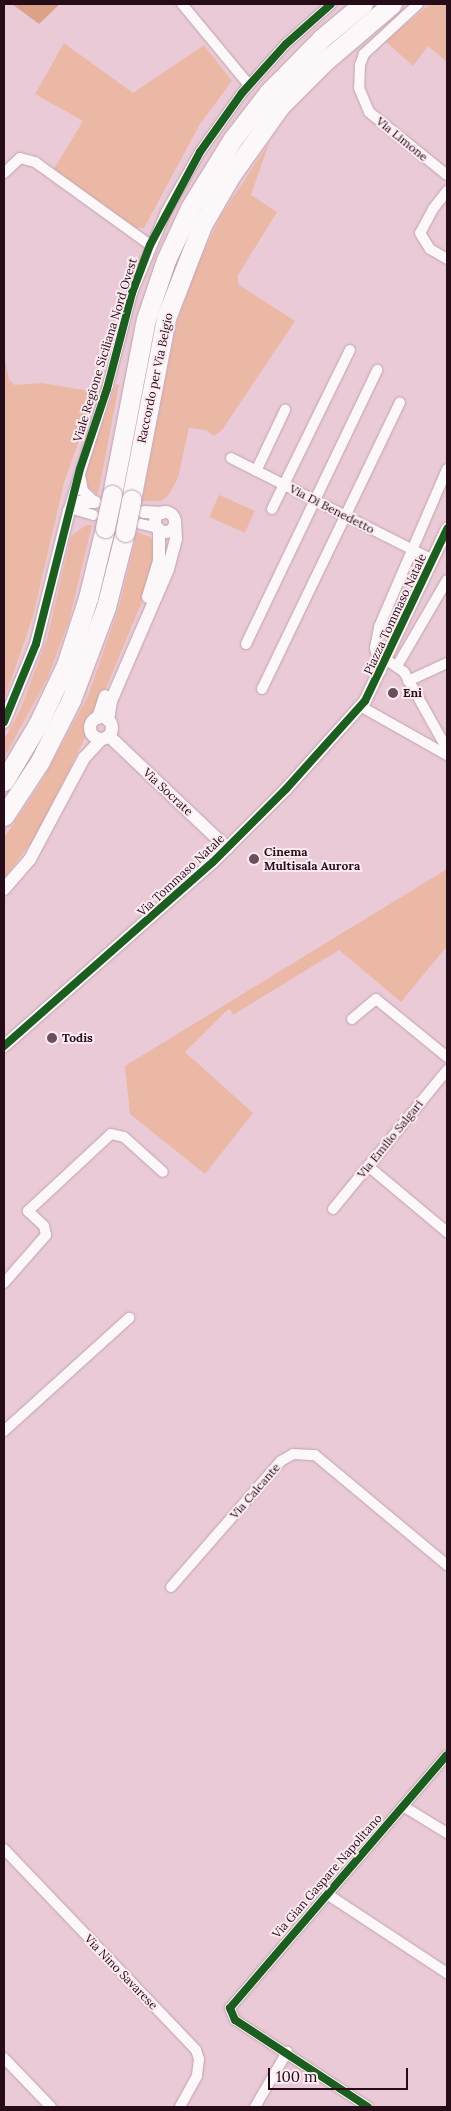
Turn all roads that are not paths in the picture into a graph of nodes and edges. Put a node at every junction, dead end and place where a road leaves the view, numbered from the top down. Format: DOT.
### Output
graph roads {
  1 [pos="182,4"];
  2 [pos="331,4"];
  3 [pos="363,4"];
  4 [pos="392,4"];
  5 [pos="404,4"];
  6 [pos="418,4"];
  7 [pos="248,85"];
  8 [pos="282,105"];
  9 [pos="4,172"];
  10 [pos="447,175"];
  11 [pos="447,191"];
  12 [pos="150,245"];
  13 [pos="447,259"];
  14 [pos="350,350"];
  15 [pos="377,370"];
  16 [pos="400,402"];
  17 [pos="286,410"];
  18 [pos="231,458"];
  19 [pos="80,469"];
  20 [pos="447,469"];
  21 [pos="256,471"];
  22 [pos="285,485"];
  23 [pos="74,491"];
  24 [pos="103,499"];
  25 [pos="316,501"];
  26 [pos="74,505"];
  27 [pos="272,509"];
  28 [pos="162,513"];
  29 [pos="345,516"];
  30 [pos="135,517"];
  31 [pos="67,518"];
  32 [pos="99,522"];
  33 [pos="175,522"];
  34 [pos="158,528"];
  35 [pos="447,529"];
  36 [pos="413,550"];
  37 [pos="433,560"];
  38 [pos="447,580"];
  39 [pos="246,644"];
  40 [pos="392,662"];
  41 [pos="447,663"];
  42 [pos="381,672"];
  43 [pos="408,681"];
  44 [pos="262,689"];
  45 [pos="360,706"];
  46 [pos="103,719"];
  47 [pos="4,722"];
  48 [pos="105,738"];
  49 [pos="447,749"];
  50 [pos="447,755"];
  51 [pos="4,781"];
  52 [pos="4,816"];
  53 [pos="227,848"];
  54 [pos="4,889"];
  55 [pos="352,1018"];
  56 [pos="4,1046"];
  57 [pos="447,1057"];
  58 [pos="447,1070"];
  59 [pos="368,1166"];
  60 [pos="163,1172"];
  61 [pos="333,1209"];
  62 [pos="447,1232"];
  63 [pos="4,1283"];
  64 [pos="129,1318"];
  65 [pos="4,1431"];
  66 [pos="447,1565"];
  67 [pos="172,1588"];
  68 [pos="447,1755"];
  69 [pos="403,1806"];
  70 [pos="447,1833"];
  71 [pos="4,1849"];
  72 [pos="327,1894"];
  73 [pos="447,1973"];
  74 [pos="287,2052"];
  75 [pos="4,2058"];
  76 [pos="51,2107"];
  77 [pos="180,2107"];
  78 [pos="255,2107"];
  79 [pos="368,2107"];
  1 -- 7 [label="street"];
  2 -- 7 [label="street, Viale Regione Siciliana Nord Ovest"];
  3 -- 24 [label="highway, Raccordo per Via Belgio"];
  4 -- 8 [label="highway, Raccordo per Via Belgio"];
  5 -- 8 [label="highway"];
  6 -- 10 [label="street, Via Limone"];
  7 -- 12 [label="street, Viale Regione Siciliana Nord Ovest"];
  8 -- 30 [label="highway, Raccordo per Via Belgio"];
  9 -- 12 [label="street"];
  11 -- 13 [label="street"];
  12 -- 19 [label="street, Viale Regione Siciliana Nord Ovest"];
  14 -- 22 [label="street"];
  15 -- 25 [label="street"];
  16 -- 29 [label="street"];
  17 -- 21 [label="street"];
  18 -- 21 [label="street, Via Di Benedetto"];
  19 -- 23 [label="street, Viale Regione Siciliana Nord Ovest"];
  19 -- 24 [label="street"];
  20 -- 36 [label="street, Piazza Tommaso Natale"];
  21 -- 22 [label="street, Via Di Benedetto"];
  22 -- 25 [label="street, Via Di Benedetto"];
  22 -- 27 [label="street"];
  23 -- 26 [label="street, Viale Regione Siciliana Nord Ovest"];
  23 -- 31 [label="street, Viale Regione Siciliana Nord Ovest"];
  24 -- 26 [label="street"];
  24 -- 32 [label="highway, Raccordo per Via Belgio, bridge"];
  25 -- 29 [label="street, Via Di Benedetto"];
  25 -- 39 [label="street"];
  26 -- 31 [label="street, Viale Regione Siciliana Nord Ovest"];
  26 -- 32 [label="street"];
  28 -- 30 [label="street"];
  28 -- 33 [label="street"];
  28 -- 34 [label="street"];
  29 -- 36 [label="street, Via Di Benedetto"];
  29 -- 44 [label="street"];
  30 -- 34 [label="street"];
  30 -- 52 [label="highway, Raccordo per Via Belgio"];
  31 -- 47 [label="street, Viale Regione Siciliana Nord Ovest"];
  32 -- 51 [label="highway, Raccordo per Via Belgio"];
  33 -- 34 [label="street"];
  33 -- 46 [label="street"];
  34 -- 46 [label="street"];
  35 -- 37 [label="street, Piazza Tommaso Natale"];
  36 -- 37 [label="street, Via Di Benedetto"];
  36 -- 42 [label="street, Piazza Tommaso Natale"];
  37 -- 40 [label="street, Piazza Tommaso Natale"];
  38 -- 40 [label="street, Piazza Tommaso Natale"];
  40 -- 42 [label="street, Piazza Tommaso Natale"];
  40 -- 43 [label="street"];
  41 -- 43 [label="street"];
  42 -- 45 [label="street, Piazza Tommaso Natale"];
  43 -- 49 [label="street"];
  45 -- 50 [label="street"];
  45 -- 53 [label="street, Via Tommaso Natale"];
  46 -- 48 [label="street"];
  46 -- 48 [label="street, Via Socrate"];
  48 -- 53 [label="street, Via Socrate"];
  48 -- 54 [label="street"];
  53 -- 56 [label="street, Via Tommaso Natale"];
  55 -- 57 [label="street"];
  58 -- 59 [label="street, Via Emilio Salgari"];
  59 -- 61 [label="street, Via Emilio Salgari"];
  59 -- 62 [label="street"];
  60 -- 63 [label="street"];
  64 -- 65 [label="street"];
  66 -- 67 [label="street, Via Calcante"];
  68 -- 69 [label="street, Via Gian Gaspare Napolitano"];
  69 -- 70 [label="street"];
  69 -- 72 [label="street, Via Gian Gaspare Napolitano"];
  71 -- 77 [label="street, Via Nino Savarese"];
  72 -- 73 [label="street"];
  72 -- 74 [label="street, Via Gian Gaspare Napolitano"];
  74 -- 78 [label="street"];
  74 -- 79 [label="street"];
  75 -- 76 [label="street"];
}
